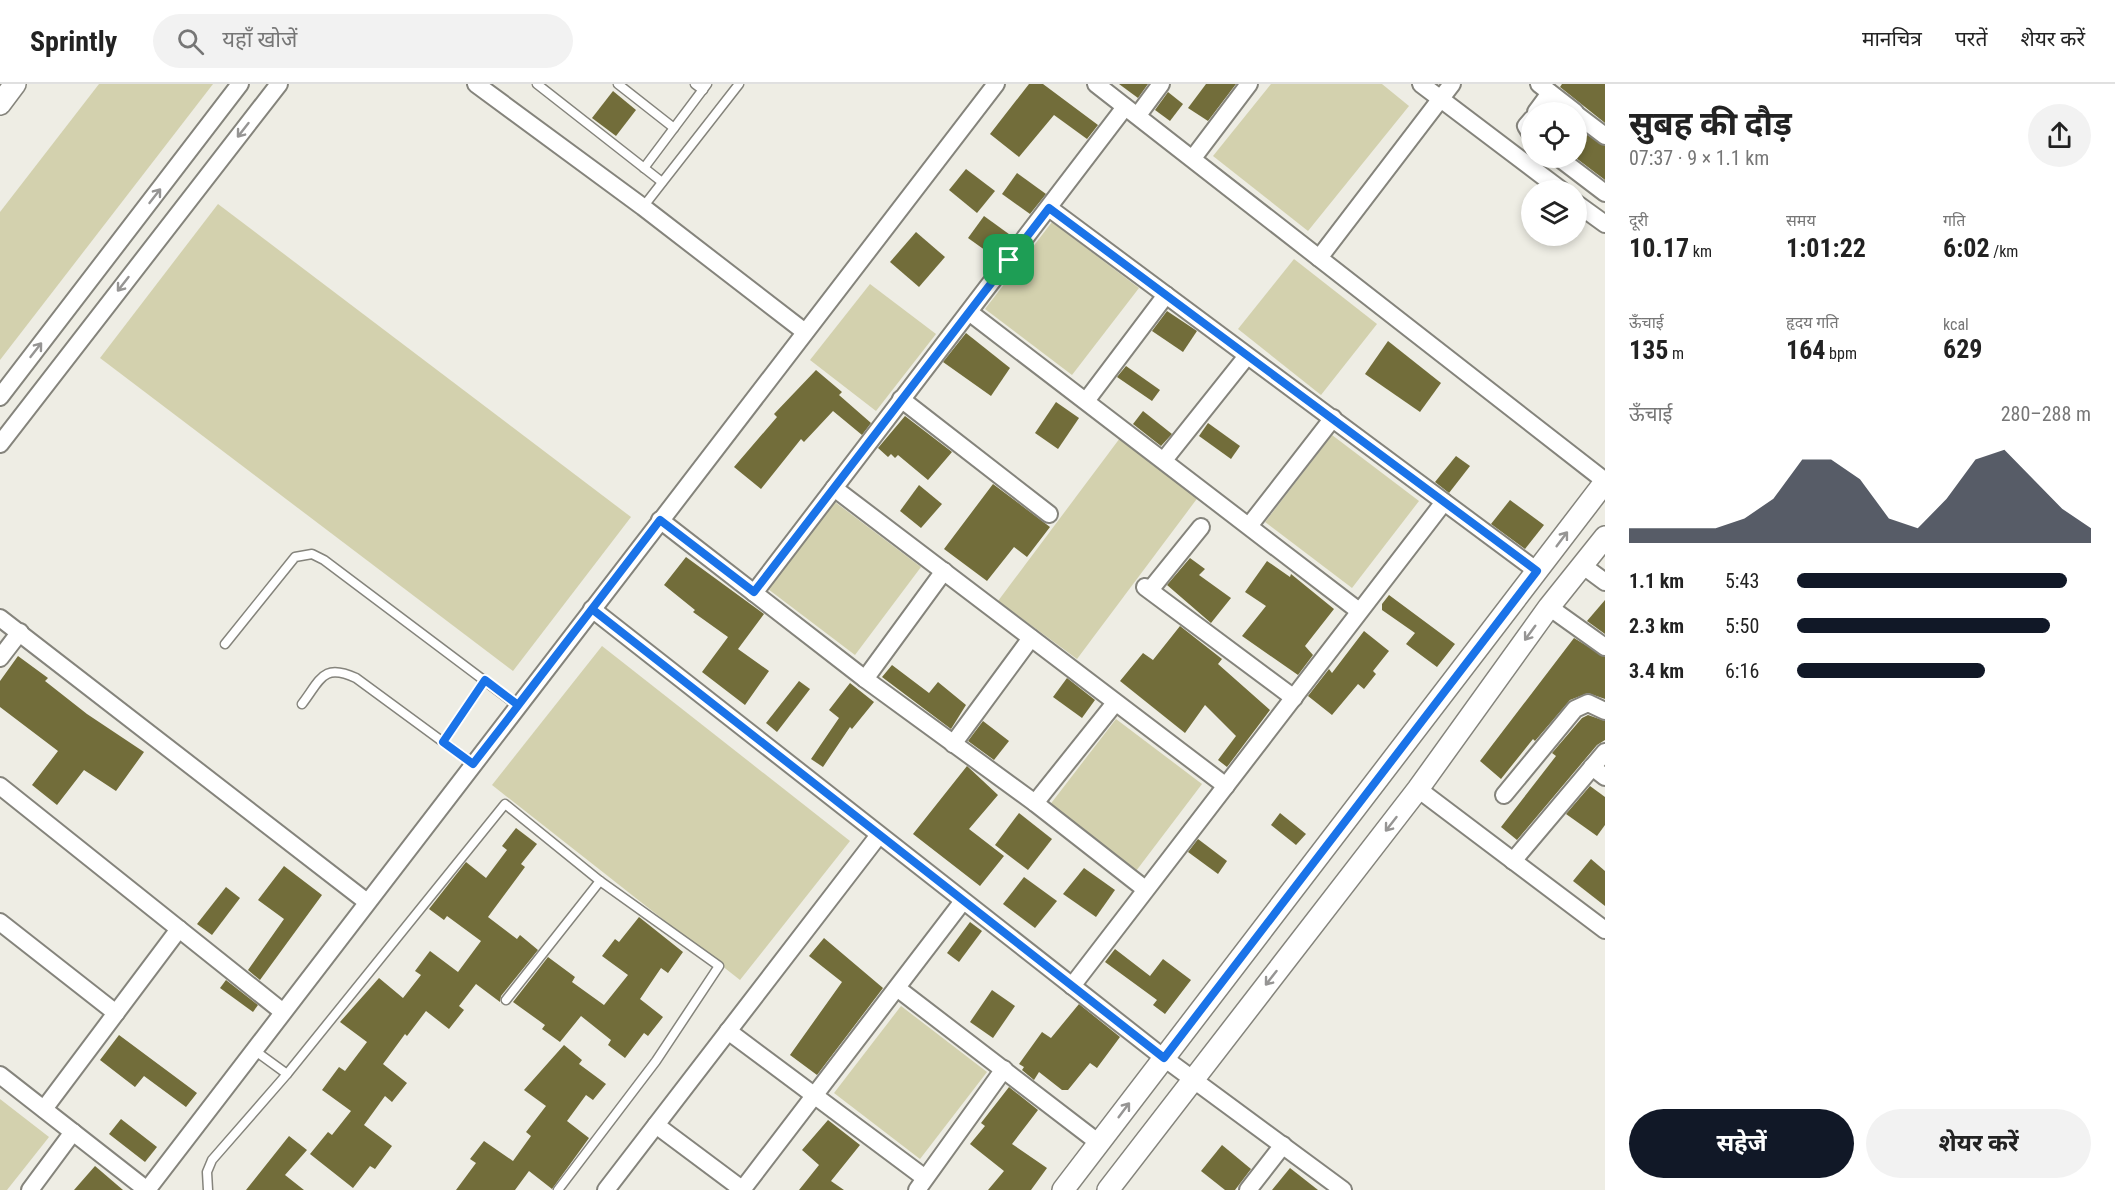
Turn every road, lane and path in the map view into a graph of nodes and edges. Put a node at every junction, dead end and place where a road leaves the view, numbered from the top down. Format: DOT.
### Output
graph roads {
  1 [pos="15,84"];
  2 [pos="240,84"];
  3 [pos="279,84"];
  4 [pos="476,84"];
  5 [pos="537,84"];
  6 [pos="618,84"];
  7 [pos="739,84"];
  8 [pos="996,84"];
  9 [pos="1096,84"];
  10 [pos="1161,84"];
  11 [pos="1249,84"];
  12 [pos="1421,84"];
  13 [pos="1452,84"];
  14 [pos="702,86"];
  15 [pos="1545,89"];
  16 [pos="1441,99"];
  17 [pos="1562,102"];
  18 [pos="0,104"];
  19 [pos="1131,111"];
  20 [pos="1587,122"];
  21 [pos="674,128"];
  22 [pos="1605,136"];
  23 [pos="1193,158"];
  24 [pos="644,168"];
  25 [pos="1572,168"];
  26 [pos="1548,180"];
  27 [pos="662,182"];
  28 [pos="1605,193"];
  29 [pos="643,207"];
  30 [pos="1049,208"];
  31 [pos="1587,211"];
  32 [pos="1605,224"];
  33 [pos="1319,258"];
  34 [pos="1166,295"];
  35 [pos="969,312"];
  36 [pos="804,332"];
  37 [pos="1247,356"];
  38 [pos="0,397"];
  39 [pos="901,399"];
  40 [pos="1086,401"];
  41 [pos="1333,418"];
  42 [pos="0,444"];
  43 [pos="1164,460"];
  44 [pos="1605,481"];
  45 [pos="834,488"];
  46 [pos="1444,502"];
  47 [pos="1049,514"];
  48 [pos="660,520"];
  49 [pos="1201,526"];
  50 [pos="1249,526"];
  51 [pos="1605,537"];
  52 [pos="1582,565"];
  53 [pos="944,571"];
  54 [pos="1537,571"];
  55 [pos="1605,582"];
  56 [pos="754,592"];
  57 [pos="1549,607"];
  58 [pos="592,609"];
  59 [pos="1359,611"];
  60 [pos="0,618"];
  61 [pos="20,632"];
  62 [pos="1031,638"];
  63 [pos="225,644"];
  64 [pos="1605,647"];
  65 [pos="0,658"];
  66 [pos="865,679"];
  67 [pos="485,680"];
  68 [pos="1294,698"];
  69 [pos="1115,703"];
  70 [pos="302,704"];
  71 [pos="518,705"];
  72 [pos="1605,711"];
  73 [pos="443,742"];
  74 [pos="953,744"];
  75 [pos="1605,752"];
  76 [pos="473,764"];
  77 [pos="1599,772"];
  78 [pos="0,786"];
  79 [pos="1226,786"];
  80 [pos="1418,789"];
  81 [pos="1504,795"];
  82 [pos="1035,803"];
  83 [pos="879,835"];
  84 [pos="1513,861"];
  85 [pos="600,880"];
  86 [pos="1145,889"];
  87 [pos="963,901"];
  88 [pos="367,902"];
  89 [pos="0,922"];
  90 [pos="179,929"];
  91 [pos="1605,930"];
  92 [pos="1072,986"];
  93 [pos="897,988"];
  94 [pos="506,1000"];
  95 [pos="283,1012"];
  96 [pos="116,1013"];
  97 [pos="728,1031"];
  98 [pos="254,1050"];
  99 [pos="1164,1058"];
  100 [pos="1004,1069"];
  101 [pos="287,1074"];
  102 [pos="0,1075"];
  103 [pos="1193,1080"];
  104 [pos="815,1096"];
  105 [pos="44,1109"];
  106 [pos="656,1125"];
  107 [pos="73,1132"];
  108 [pos="1099,1143"];
  109 [pos="1283,1145"];
  110 [pos="921,1184"];
  111 [pos="30,1190"];
  112 [pos="147,1190"];
  113 [pos="208,1190"];
  114 [pos="558,1190"];
  115 [pos="606,1190"];
  116 [pos="742,1190"];
  117 [pos="1063,1190"];
  118 [pos="1108,1190"];
  119 [pos="1248,1190"];
  120 [pos="1343,1190"];
  1 -- 18 [label="street"];
  38 -- 2 [label="street, one-way"];
  3 -- 42 [label="street, one-way"];
  4 -- 29 [label="street"];
  5 -- 24 [label="lane"];
  6 -- 21 [label="lane"];
  7 -- 27 [label="lane"];
  8 -- 36 [label="street"];
  9 -- 19 [label="street"];
  10 -- 19 [label="street"];
  11 -- 23 [label="street"];
  12 -- 16 [label="street"];
  13 -- 16 [label="street"];
  14 -- 21 [label="lane"];
  15 -- 17 [label="street"];
  16 -- 26 [label="street"];
  16 -- 33 [label="street"];
  19 -- 23 [label="street"];
  19 -- 30 [label="street"];
  20 -- 22 [label="street"];
  21 -- 24 [label="lane"];
  23 -- 33 [label="street"];
  24 -- 27 [label="lane"];
  25 -- 28 [label="street"];
  27 -- 29 [label="lane"];
  29 -- 36 [label="street"];
  30 -- 34 [label="street"];
  30 -- 35 [label="street"];
  31 -- 32 [label="street"];
  33 -- 44 [label="street"];
  34 -- 37 [label="street"];
  34 -- 40 [label="street"];
  35 -- 39 [label="street"];
  35 -- 40 [label="street"];
  36 -- 48 [label="street"];
  37 -- 41 [label="street"];
  37 -- 43 [label="street"];
  39 -- 45 [label="street"];
  39 -- 47 [label="street"];
  40 -- 43 [label="street"];
  41 -- 46 [label="street"];
  41 -- 50 [label="street"];
  43 -- 50 [label="street"];
  54 -- 44 [label="street, one-way"];
  45 -- 53 [label="street"];
  45 -- 56 [label="street"];
  46 -- 54 [label="street"];
  46 -- 59 [label="street"];
  48 -- 56 [label="street"];
  48 -- 58 [label="street"];
  49 -- 68 [label="street"];
  50 -- 59 [label="street"];
  51 -- 52 [label="street"];
  52 -- 55 [label="street"];
  52 -- 57 [label="street"];
  53 -- 62 [label="street"];
  53 -- 66 [label="street"];
  54 -- 99 [label="street"];
  56 -- 66 [label="street"];
  57 -- 64 [label="street"];
  57 -- 80 [label="street, one-way"];
  58 -- 71 [label="street"];
  58 -- 83 [label="street"];
  59 -- 68 [label="street"];
  60 -- 61 [label="street"];
  61 -- 65 [label="street"];
  61 -- 88 [label="street"];
  62 -- 69 [label="street"];
  62 -- 74 [label="street"];
  63 -- 67 [label="lane"];
  66 -- 74 [label="street"];
  67 -- 71 [label="lane"];
  67 -- 73 [label="lane"];
  68 -- 79 [label="street"];
  69 -- 79 [label="street"];
  69 -- 82 [label="street"];
  70 -- 73 [label="lane"];
  71 -- 76 [label="street"];
  72 -- 81 [label="street"];
  73 -- 76 [label="lane"];
  74 -- 82 [label="street"];
  75 -- 77 [label="street"];
  76 -- 88 [label="street"];
  77 -- 84 [label="street"];
  78 -- 90 [label="street"];
  79 -- 86 [label="street"];
  80 -- 84 [label="street"];
  80 -- 103 [label="street, one-way"];
  82 -- 86 [label="street"];
  83 -- 87 [label="street"];
  83 -- 97 [label="street"];
  84 -- 91 [label="street"];
  85 -- 94 [label="lane"];
  85 -- 101 [label="lane"];
  85 -- 114 [label="lane"];
  86 -- 92 [label="street"];
  87 -- 92 [label="street"];
  87 -- 93 [label="street"];
  88 -- 95 [label="street"];
  89 -- 96 [label="street"];
  90 -- 95 [label="street"];
  90 -- 96 [label="street"];
  92 -- 99 [label="street"];
  93 -- 100 [label="street"];
  93 -- 104 [label="street"];
  95 -- 98 [label="street"];
  96 -- 105 [label="street"];
  97 -- 104 [label="street"];
  97 -- 106 [label="street"];
  98 -- 101 [label="lane"];
  98 -- 112 [label="street"];
  99 -- 103 [label="street"];
  108 -- 99 [label="street, one-way"];
  100 -- 108 [label="street"];
  100 -- 110 [label="street"];
  101 -- 113 [label="lane"];
  102 -- 105 [label="street"];
  103 -- 109 [label="street"];
  103 -- 118 [label="street"];
  104 -- 110 [label="street"];
  104 -- 116 [label="street"];
  105 -- 107 [label="street"];
  106 -- 115 [label="street"];
  106 -- 116 [label="street"];
  107 -- 111 [label="street"];
  107 -- 112 [label="street"];
  108 -- 117 [label="street"];
  109 -- 119 [label="street"];
  109 -- 120 [label="street"];
}
